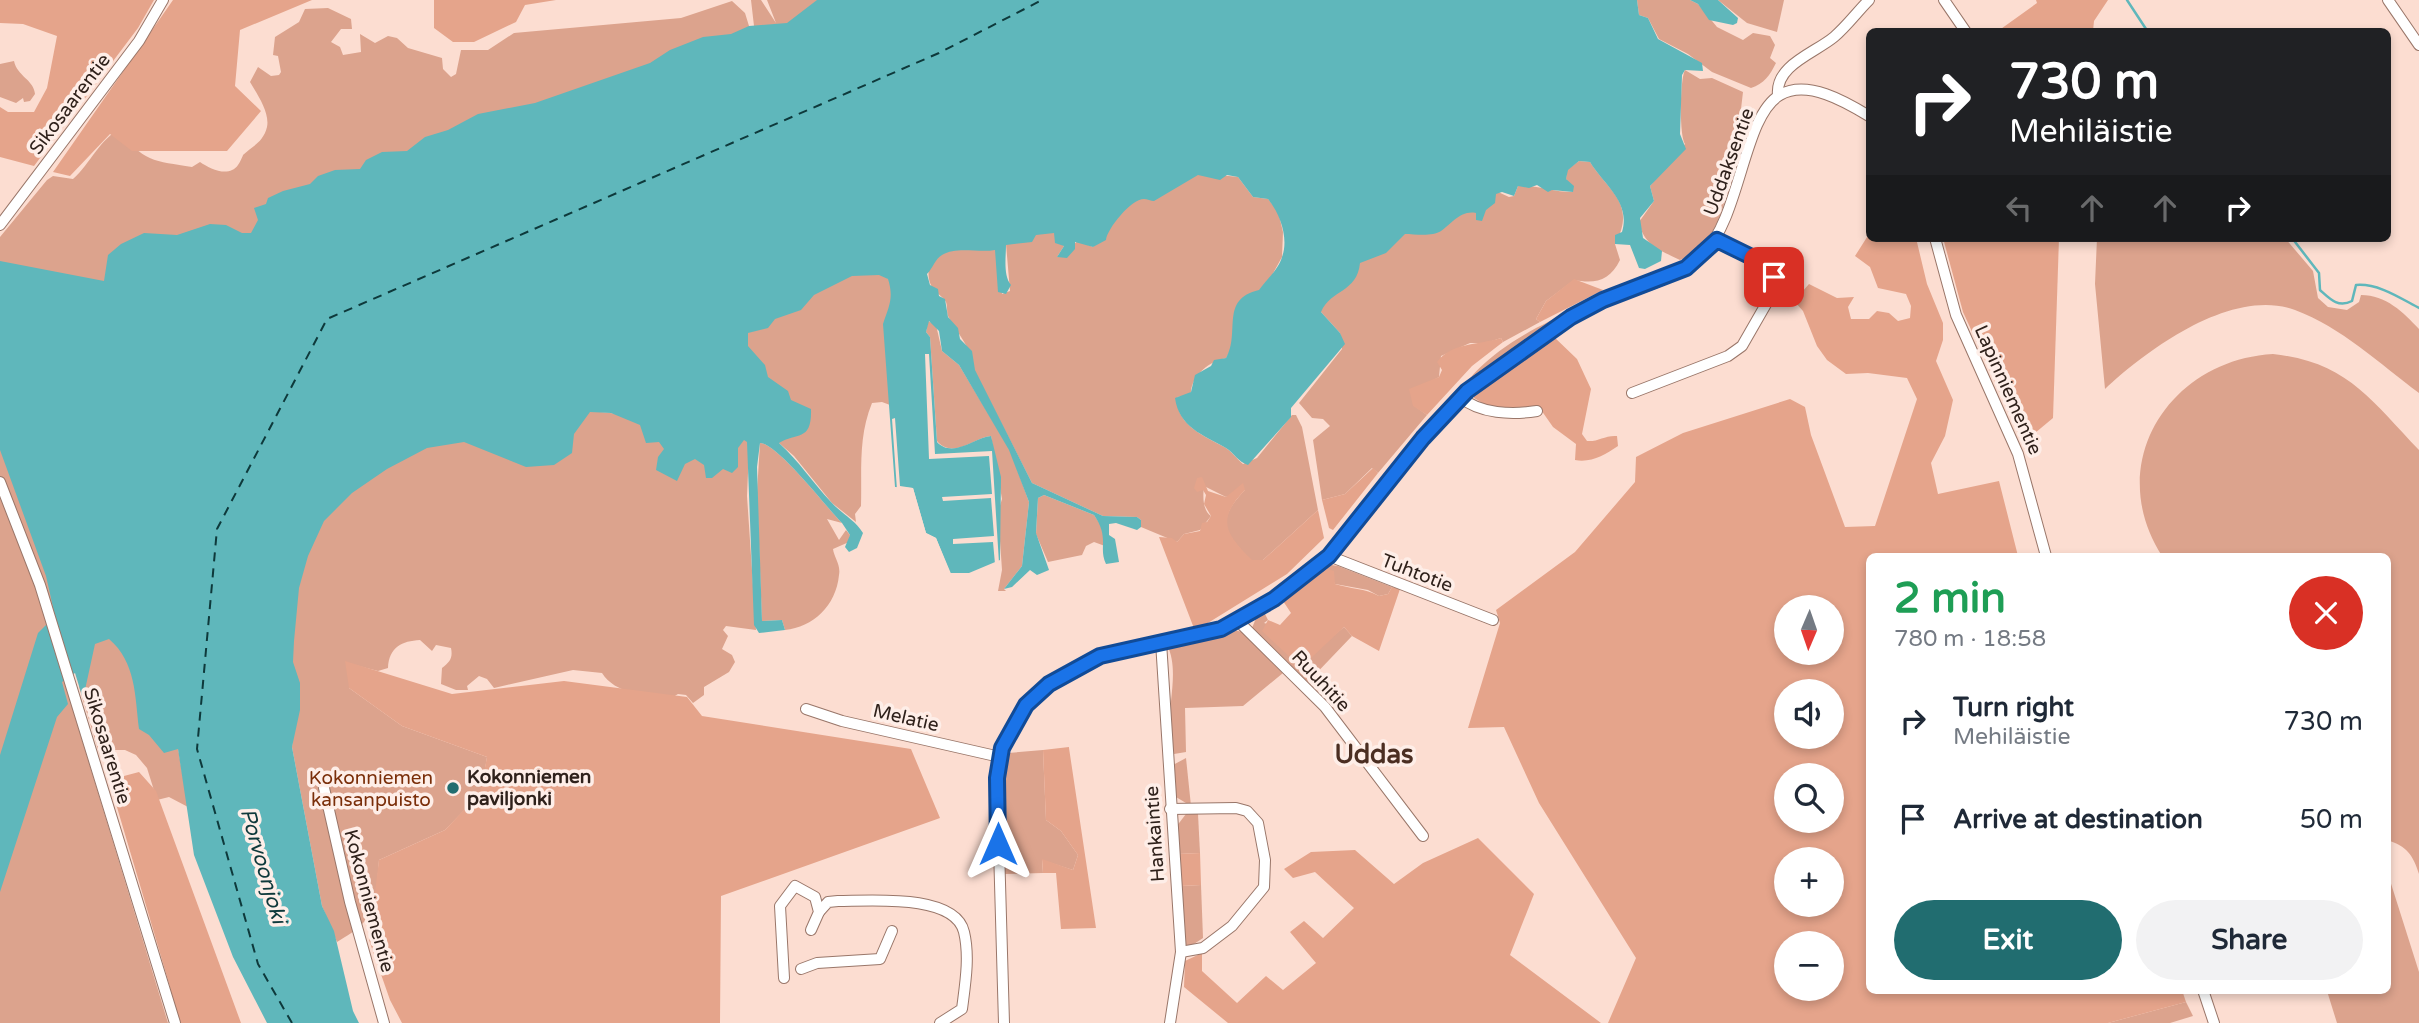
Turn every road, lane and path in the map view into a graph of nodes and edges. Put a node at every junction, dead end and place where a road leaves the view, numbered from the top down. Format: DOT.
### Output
graph roads {
  1 [pos="163,0"];
  2 [pos="1869,0"];
  3 [pos="1944,0"];
  4 [pos="2389,0"];
  5 [pos="1963,28"];
  6 [pos="2419,45"];
  7 [pos="1778,95"];
  8 [pos="1866,115"];
  9 [pos="0,225"];
  10 [pos="1717,240"];
  11 [pos="1936,242"];
  12 [pos="1632,393"];
  13 [pos="1460,397"];
  14 [pos="1537,411"];
  15 [pos="0,482"];
  16 [pos="2045,553"];
  17 [pos="1329,556"];
  18 [pos="1493,620"];
  19 [pos="1239,622"];
  20 [pos="1161,642"];
  21 [pos="806,709"];
  22 [pos="1000,757"];
  23 [pos="324,788"];
  24 [pos="1170,809"];
  25 [pos="1423,836"];
  26 [pos="819,912"];
  27 [pos="811,930"];
  28 [pos="892,932"];
  29 [pos="1181,952"];
  30 [pos="802,969"];
  31 [pos="784,978"];
  32 [pos="2204,994"];
  33 [pos="175,1023"];
  34 [pos="384,1023"];
  35 [pos="940,1023"];
  36 [pos="1004,1023"];
  37 [pos="1170,1023"];
  38 [pos="2214,1023"];
  1 -- 9 [label="street, Sikosaarentie"];
  2 -- 7 [label="street, Uddaksentie"];
  3 -- 5 [label="street"];
  4 -- 6 [label="street"];
  7 -- 8 [label="street"];
  7 -- 10 [label="street, Uddaksentie"];
  10 -- 12 [label="street"];
  10 -- 13 [label="street, Uddaksentie"];
  11 -- 16 [label="street, Lapinniementie"];
  13 -- 14 [label="street"];
  13 -- 17 [label="street, Uddaksentie"];
  15 -- 33 [label="street, Sikosaarentie"];
  17 -- 18 [label="street, Tuhtotie"];
  17 -- 19 [label="street, Uddaksentie"];
  19 -- 20 [label="street, Uddaksentie"];
  19 -- 25 [label="street, Ruuhitie"];
  20 -- 22 [label="street, Uddaksentie"];
  20 -- 24 [label="street, Hankaintie"];
  21 -- 22 [label="street, Melatie"];
  22 -- 36 [label="street, Uddaksentie"];
  23 -- 34 [label="street, Kokonniementie"];
  24 -- 29 [label="street, Hankaintie"];
  24 -- 29 [label="street"];
  26 -- 27 [label="street"];
  26 -- 31 [label="street"];
  26 -- 35 [label="street"];
  28 -- 30 [label="street"];
  29 -- 37 [label="street, Hankaintie"];
  32 -- 38 [label="street"];
}
